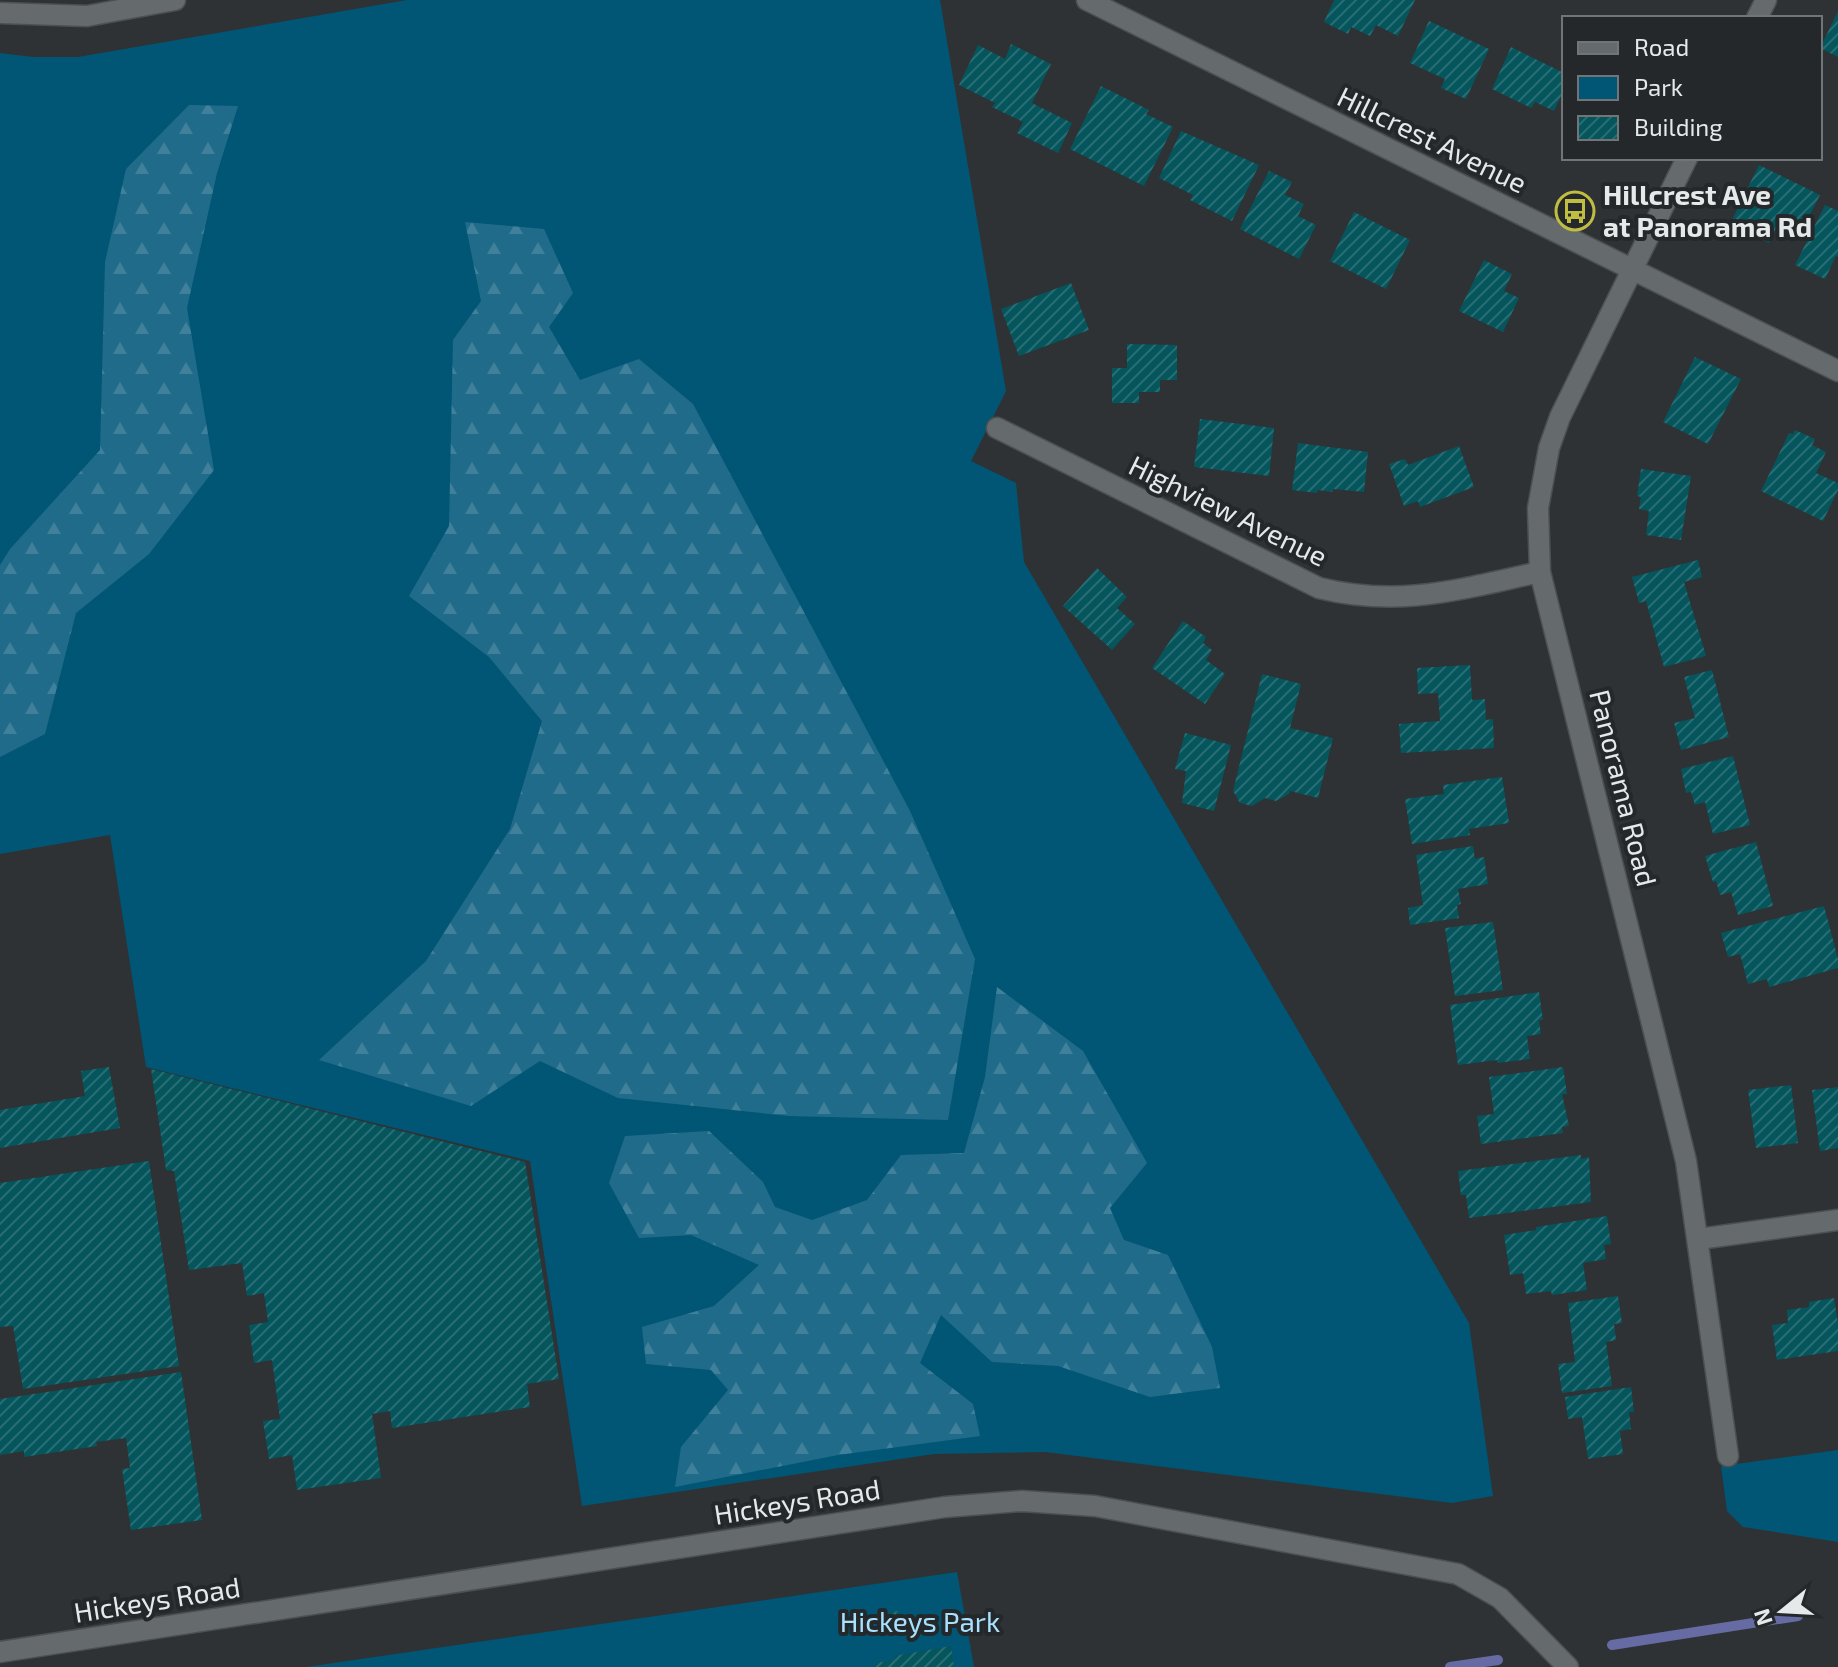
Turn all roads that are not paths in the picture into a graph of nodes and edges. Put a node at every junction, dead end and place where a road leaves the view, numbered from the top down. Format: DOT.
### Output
graph roads {
  1 [pos="175,0"];
  2 [pos="1087,0"];
  3 [pos="0,13"];
  4 [pos="1686,160"];
  5 [pos="1632,270"];
  6 [pos="1838,371"];
  7 [pos="997,428"];
  8 [pos="1540,572"];
  9 [pos="1838,1220"];
  10 [pos="1699,1239"];
  11 [pos="1728,1456"];
  12 [pos="0,1652"];
  13 [pos="1568,1667"];
  1 -- 3 [label="street"];
  2 -- 5 [label="street, Hillcrest Avenue"];
  4 -- 5 [label="street, Panorama Road"];
  5 -- 6 [label="street, Hillcrest Avenue"];
  5 -- 8 [label="street, Panorama Road"];
  7 -- 8 [label="street, Highview Avenue"];
  8 -- 10 [label="street, Panorama Road"];
  9 -- 10 [label="street"];
  10 -- 11 [label="street, Panorama Road"];
  12 -- 13 [label="street, Hickeys Road"];
}
